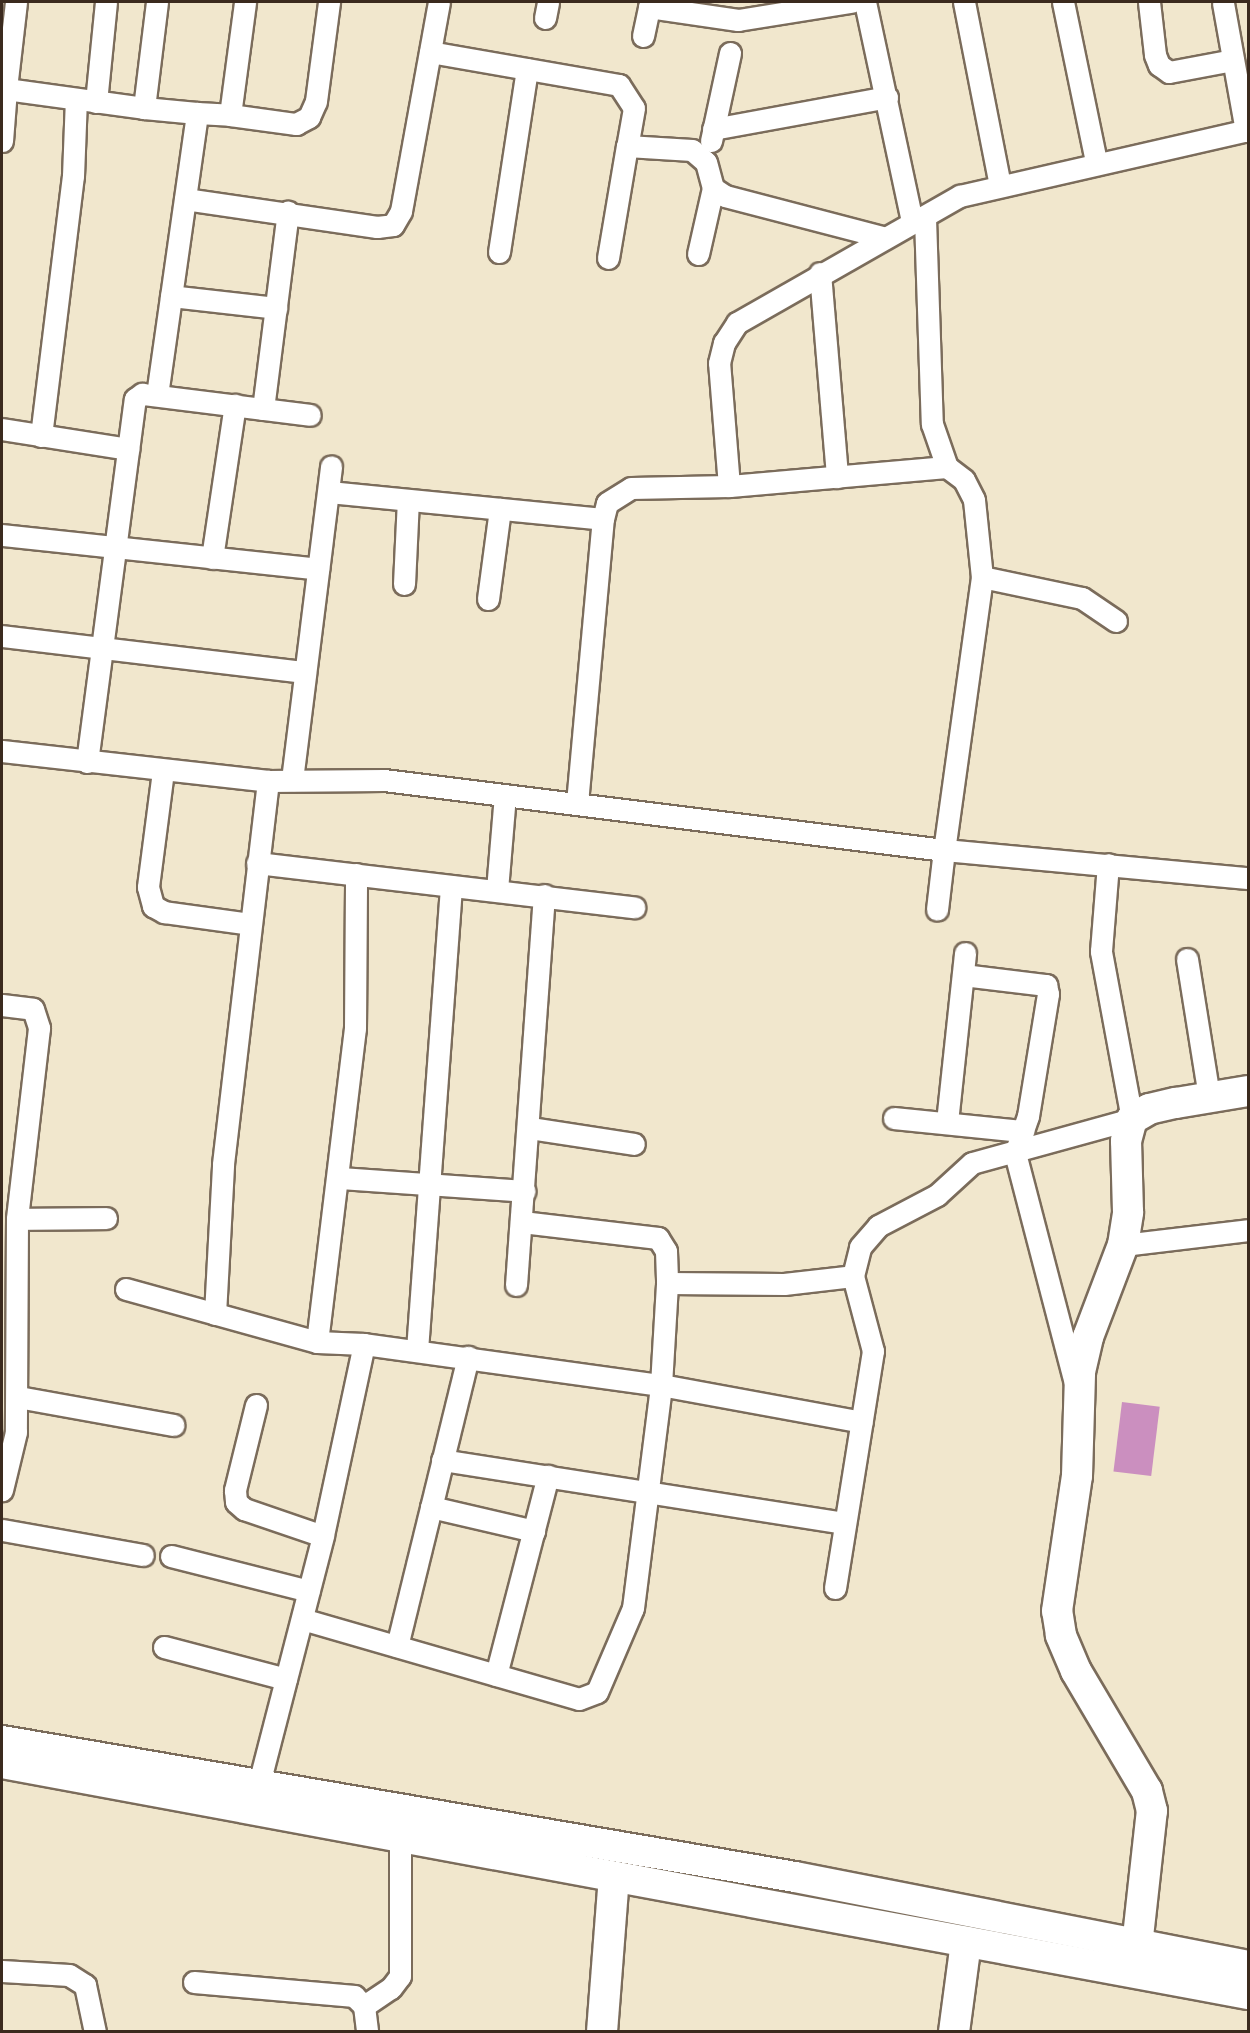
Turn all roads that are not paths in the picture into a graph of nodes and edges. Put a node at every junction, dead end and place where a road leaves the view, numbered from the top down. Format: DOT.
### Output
graph roads {
  1 [pos="16,2"];
  2 [pos="106,2"];
  3 [pos="157,2"];
  4 [pos="245,2"];
  5 [pos="329,2"];
  6 [pos="439,2"];
  7 [pos="851,2"];
  8 [pos="865,2"];
  9 [pos="964,2"];
  10 [pos="1063,2"];
  11 [pos="1149,2"];
  12 [pos="1223,3"];
  13 [pos="649,4"];
  14 [pos="644,36"];
  15 [pos="430,52"];
  16 [pos="729,53"];
  17 [pos="1233,60"];
  18 [pos="527,69"];
  19 [pos="6,89"];
  20 [pos="887,97"];
  21 [pos="86,100"];
  22 [pos="144,108"];
  23 [pos="197,113"];
  24 [pos="230,115"];
  25 [pos="713,129"];
  26 [pos="1247,130"];
  27 [pos="2,141"];
  28 [pos="627,146"];
  29 [pos="706,162"];
  30 [pos="1096,162"];
  31 [pos="1000,186"];
  32 [pos="713,188"];
  33 [pos="185,199"];
  34 [pos="288,212"];
  35 [pos="918,220"];
  36 [pos="882,237"];
  37 [pos="499,252"];
  38 [pos="698,254"];
  39 [pos="608,258"];
  40 [pos="820,273"];
  41 [pos="171,296"];
  42 [pos="276,308"];
  43 [pos="157,395"];
  44 [pos="235,405"];
  45 [pos="263,409"];
  46 [pos="310,415"];
  47 [pos="2,429"];
  48 [pos="41,436"];
  49 [pos="128,449"];
  50 [pos="331,466"];
  51 [pos="947,466"];
  52 [pos="837,477"];
  53 [pos="729,486"];
  54 [pos="328,492"];
  55 [pos="408,500"];
  56 [pos="500,509"];
  57 [pos="603,519"];
  58 [pos="2,535"];
  59 [pos="114,547"];
  60 [pos="212,558"];
  61 [pos="318,569"];
  62 [pos="982,577"];
  63 [pos="404,584"];
  64 [pos="488,599"];
  65 [pos="1116,621"];
  66 [pos="2,636"];
  67 [pos="101,647"];
  68 [pos="305,672"];
  69 [pos="2,751"];
  70 [pos="87,762"];
  71 [pos="163,771"];
  72 [pos="268,780"];
  73 [pos="292,780"];
  74 [pos="505,795"];
  75 [pos="577,803"];
  76 [pos="944,850"];
  77 [pos="257,863"];
  78 [pos="1108,864"];
  79 [pos="356,874"];
  80 [pos="1248,878"];
  81 [pos="451,886"];
  82 [pos="497,890"];
  83 [pos="544,895"];
  84 [pos="634,907"];
  85 [pos="937,910"];
  86 [pos="250,924"];
  87 [pos="965,953"];
  88 [pos="1187,959"];
  89 [pos="963,975"];
  90 [pos="2,1005"];
  91 [pos="1248,1091"];
  92 [pos="1209,1096"];
  93 [pos="894,1118"];
  94 [pos="1132,1119"];
  95 [pos="947,1122"];
  96 [pos="530,1128"];
  97 [pos="1023,1131"];
  98 [pos="634,1144"];
  99 [pos="1015,1153"];
  100 [pos="340,1179"];
  101 [pos="429,1185"];
  102 [pos="525,1191"];
  103 [pos="106,1218"];
  104 [pos="17,1219"];
  105 [pos="522,1222"];
  106 [pos="1248,1230"];
  107 [pos="1123,1245"];
  108 [pos="853,1276"];
  109 [pos="667,1283"];
  110 [pos="516,1285"];
  111 [pos="126,1289"];
  112 [pos="215,1314"];
  113 [pos="317,1342"];
  114 [pos="364,1344"];
  115 [pos="417,1350"];
  116 [pos="468,1357"];
  117 [pos="661,1385"];
  118 [pos="1078,1395"];
  119 [pos="18,1397"];
  120 [pos="256,1405"];
  121 [pos="862,1422"];
  122 [pos="174,1425"];
  123 [pos="9,1430"];
  124 [pos="442,1460"];
  125 [pos="548,1476"];
  126 [pos="2,1490"];
  127 [pos="647,1494"];
  128 [pos="431,1507"];
  129 [pos="845,1523"];
  130 [pos="2,1530"];
  131 [pos="534,1531"];
  132 [pos="323,1536"];
  133 [pos="143,1555"];
  134 [pos="171,1556"];
  135 [pos="835,1588"];
  136 [pos="309,1592"];
  137 [pos="302,1619"];
  138 [pos="397,1646"];
  139 [pos="164,1647"];
  140 [pos="496,1675"];
  141 [pos="286,1679"];
  142 [pos="2,1741"];
  143 [pos="2,1763"];
  144 [pos="256,1796"];
  145 [pos="400,1836"];
  146 [pos="614,1877"];
  147 [pos="966,1942"];
  148 [pos="1136,1959"];
  149 [pos="1248,1966"];
  150 [pos="2,1971"];
  151 [pos="194,1982"];
  152 [pos="1248,1994"];
  153 [pos="364,2006"];
  154 [pos="95,2031"];
  155 [pos="367,2031"];
  156 [pos="602,2031"];
  157 [pos="954,2031"];
  1 -- 19 [label="street"];
  2 -- 21 [label="street"];
  3 -- 22 [label="street"];
  4 -- 24 [label="street"];
  5 -- 24 [label="street"];
  6 -- 15 [label="street"];
  7 -- 13 [label="street"];
  8 -- 20 [label="street"];
  9 -- 31 [label="street"];
  10 -- 30 [label="street"];
  11 -- 17 [label="street"];
  12 -- 17 [label="street"];
  13 -- 14 [label="street"];
  15 -- 18 [label="street"];
  15 -- 34 [label="street"];
  16 -- 25 [label="street"];
  17 -- 26 [label="street"];
  18 -- 28 [label="street"];
  18 -- 37 [label="street"];
  19 -- 21 [label="street"];
  19 -- 27 [label="street"];
  20 -- 25 [label="street"];
  20 -- 35 [label="street"];
  21 -- 22 [label="street"];
  21 -- 48 [label="street"];
  22 -- 23 [label="street"];
  23 -- 24 [label="street"];
  23 -- 33 [label="street"];
  25 -- 29 [label="street"];
  26 -- 30 [label="street"];
  28 -- 29 [label="street"];
  28 -- 39 [label="street"];
  29 -- 32 [label="street"];
  30 -- 31 [label="street"];
  31 -- 35 [label="street"];
  32 -- 36 [label="street"];
  32 -- 38 [label="street"];
  33 -- 34 [label="street"];
  33 -- 41 [label="street"];
  34 -- 42 [label="street"];
  35 -- 36 [label="street"];
  35 -- 51 [label="street"];
  36 -- 40 [label="street"];
  40 -- 52 [label="street"];
  40 -- 53 [label="street"];
  41 -- 42 [label="street"];
  41 -- 43 [label="street"];
  42 -- 45 [label="street"];
  43 -- 44 [label="street"];
  43 -- 49 [label="street"];
  44 -- 45 [label="street"];
  44 -- 60 [label="street"];
  45 -- 46 [label="street"];
  47 -- 48 [label="street"];
  48 -- 49 [label="street"];
  49 -- 59 [label="street"];
  50 -- 54 [label="street"];
  51 -- 52 [label="street"];
  51 -- 62 [label="street"];
  52 -- 53 [label="street"];
  53 -- 57 [label="street"];
  54 -- 55 [label="street"];
  54 -- 61 [label="street"];
  55 -- 56 [label="street"];
  55 -- 63 [label="street"];
  56 -- 57 [label="street"];
  56 -- 64 [label="street"];
  57 -- 75 [label="street"];
  58 -- 59 [label="street"];
  59 -- 60 [label="street"];
  59 -- 67 [label="street"];
  60 -- 61 [label="street"];
  61 -- 68 [label="street"];
  62 -- 65 [label="street"];
  62 -- 76 [label="street"];
  66 -- 67 [label="street"];
  67 -- 68 [label="street"];
  67 -- 70 [label="street"];
  68 -- 73 [label="street"];
  69 -- 70 [label="street"];
  70 -- 71 [label="street"];
  71 -- 72 [label="street"];
  71 -- 86 [label="street"];
  72 -- 73 [label="street"];
  72 -- 77 [label="street"];
  73 -- 74 [label="street"];
  74 -- 75 [label="street"];
  74 -- 82 [label="street"];
  75 -- 76 [label="street"];
  76 -- 78 [label="street"];
  76 -- 85 [label="street"];
  77 -- 79 [label="street"];
  77 -- 86 [label="street"];
  78 -- 80 [label="street"];
  78 -- 94 [label="street"];
  79 -- 81 [label="street"];
  79 -- 100 [label="street"];
  81 -- 82 [label="street"];
  81 -- 101 [label="street"];
  82 -- 83 [label="street"];
  83 -- 84 [label="street"];
  83 -- 96 [label="street"];
  86 -- 112 [label="street"];
  87 -- 89 [label="street"];
  88 -- 92 [label="street"];
  89 -- 95 [label="street"];
  89 -- 97 [label="street"];
  90 -- 104 [label="street"];
  91 -- 92 [label="street"];
  92 -- 94 [label="street"];
  93 -- 95 [label="street"];
  94 -- 99 [label="street"];
  94 -- 107 [label="street"];
  95 -- 97 [label="street"];
  96 -- 98 [label="street"];
  96 -- 102 [label="street"];
  97 -- 99 [label="street"];
  99 -- 108 [label="street"];
  99 -- 118 [label="street"];
  100 -- 101 [label="street"];
  100 -- 113 [label="street"];
  101 -- 102 [label="street"];
  101 -- 115 [label="street"];
  102 -- 105 [label="street"];
  103 -- 104 [label="street"];
  104 -- 119 [label="street"];
  105 -- 109 [label="street"];
  105 -- 110 [label="street"];
  106 -- 107 [label="street"];
  107 -- 118 [label="street"];
  108 -- 109 [label="street"];
  108 -- 121 [label="street"];
  109 -- 117 [label="street"];
  111 -- 112 [label="street"];
  112 -- 113 [label="street"];
  113 -- 114 [label="street"];
  114 -- 115 [label="street"];
  114 -- 132 [label="street"];
  115 -- 116 [label="street"];
  116 -- 117 [label="street"];
  116 -- 124 [label="street"];
  117 -- 121 [label="street"];
  117 -- 127 [label="street"];
  118 -- 148 [label="street"];
  119 -- 122 [label="street"];
  119 -- 123 [label="street"];
  120 -- 132 [label="street"];
  121 -- 129 [label="street"];
  123 -- 126 [label="street"];
  124 -- 125 [label="street"];
  124 -- 128 [label="street"];
  125 -- 127 [label="street"];
  125 -- 131 [label="street"];
  127 -- 129 [label="street"];
  127 -- 140 [label="street"];
  128 -- 131 [label="street"];
  128 -- 138 [label="street"];
  129 -- 135 [label="street"];
  130 -- 133 [label="street"];
  131 -- 140 [label="street"];
  132 -- 136 [label="street"];
  134 -- 136 [label="street"];
  136 -- 137 [label="street"];
  137 -- 138 [label="street"];
  137 -- 141 [label="street"];
  138 -- 140 [label="street"];
  139 -- 141 [label="street"];
  141 -- 144 [label="street"];
  142 -- 144 [label="street"];
  143 -- 144 [label="street"];
  144 -- 145 [label="street"];
  144 -- 148 [label="street"];
  145 -- 146 [label="street"];
  145 -- 153 [label="street"];
  146 -- 147 [label="street"];
  146 -- 156 [label="street"];
  147 -- 148 [label="street"];
  147 -- 157 [label="street"];
  148 -- 149 [label="street"];
  148 -- 152 [label="street"];
  150 -- 154 [label="street"];
  151 -- 153 [label="street"];
  153 -- 155 [label="street"];
}
